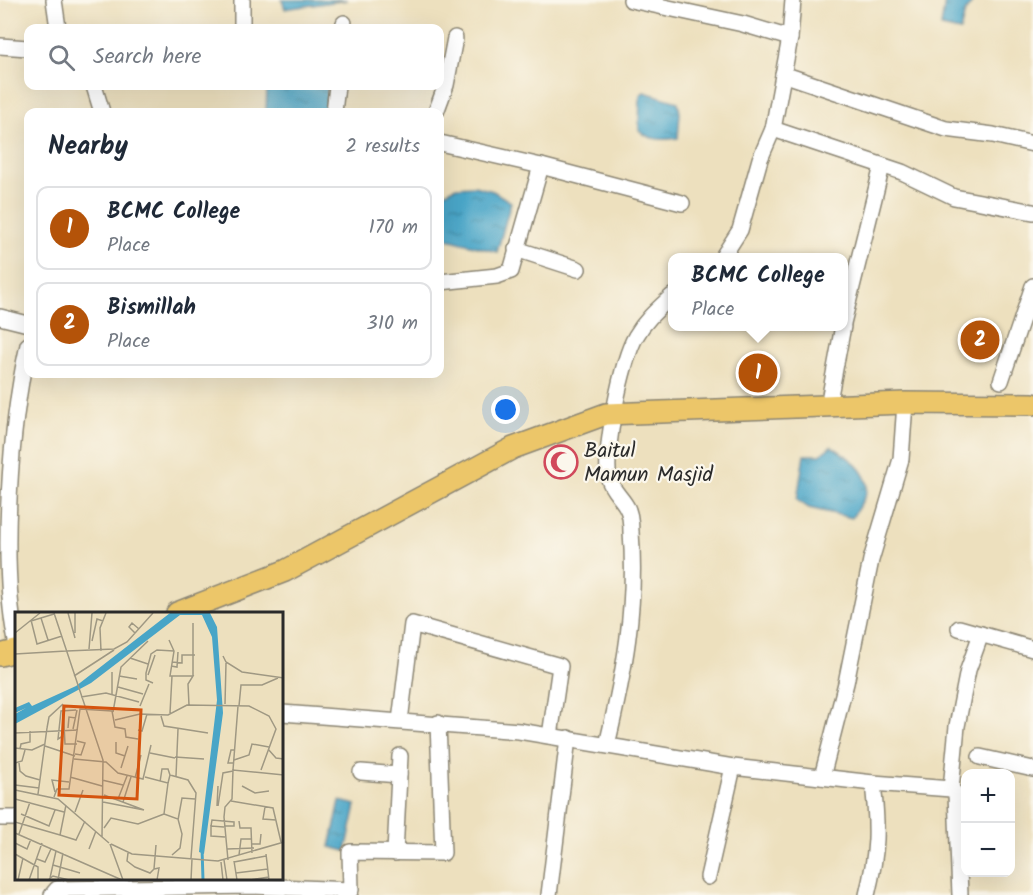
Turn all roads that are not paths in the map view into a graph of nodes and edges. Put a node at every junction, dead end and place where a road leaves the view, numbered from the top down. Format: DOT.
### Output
graph roads {
  1 [pos="54,0"];
  2 [pos="242,0"];
  3 [pos="631,0"];
  4 [pos="793,0"];
  5 [pos="57,24"];
  6 [pos="242,24"];
  7 [pos="455,38"];
  8 [pos="790,38"];
  9 [pos="0,46"];
  10 [pos="24,48"];
  11 [pos="783,74"];
  12 [pos="95,90"];
  13 [pos="337,90"];
  14 [pos="101,108"];
  15 [pos="334,108"];
  16 [pos="437,108"];
  17 [pos="773,129"];
  18 [pos="444,144"];
  19 [pos="1033,144"];
  20 [pos="541,166"];
  21 [pos="882,166"];
  22 [pos="682,203"];
  23 [pos="1033,212"];
  24 [pos="516,249"];
  25 [pos="725,253"];
  26 [pos="578,269"];
  27 [pos="444,282"];
  28 [pos="1033,286"];
  29 [pos="668,300"];
  30 [pos="848,305"];
  31 [pos="0,317"];
  32 [pos="24,323"];
  33 [pos="842,331"];
  34 [pos="24,364"];
  35 [pos="1001,381"];
  36 [pos="1033,395"];
  37 [pos="905,403"];
  38 [pos="967,403"];
  39 [pos="1033,404"];
  40 [pos="828,405"];
  41 [pos="614,413"];
  42 [pos="7,439"];
  43 [pos="3,594"];
  44 [pos="180,612"];
  45 [pos="959,628"];
  46 [pos="981,634"];
  47 [pos="15,638"];
  48 [pos="1033,649"];
  49 [pos="15,651"];
  50 [pos="0,654"];
  51 [pos="284,713"];
  52 [pos="400,721"];
  53 [pos="438,723"];
  54 [pos="550,736"];
  55 [pos="568,738"];
  56 [pos="607,745"];
  57 [pos="400,756"];
  58 [pos="980,757"];
  59 [pos="733,767"];
  60 [pos="1033,769"];
  61 [pos="361,772"];
  62 [pos="399,775"];
  63 [pos="822,777"];
  64 [pos="873,783"];
  65 [pos="951,789"];
  66 [pos="394,853"];
  67 [pos="708,877"];
  68 [pos="253,886"];
  69 [pos="56,889"];
  70 [pos="355,893"];
  71 [pos="549,895"];
  72 [pos="867,895"];
  73 [pos="960,895"];
  1 -- 5 [label="street"];
  2 -- 6 [label="street"];
  3 -- 8 [label="street"];
  4 -- 8 [label="street"];
  7 -- 16 [label="street"];
  8 -- 11 [label="street"];
  9 -- 10 [label="street"];
  11 -- 17 [label="street"];
  11 -- 19 [label="street"];
  12 -- 14 [label="street"];
  13 -- 15 [label="street"];
  17 -- 21 [label="street"];
  17 -- 25 [label="street"];
  18 -- 20 [label="street"];
  20 -- 22 [label="street"];
  20 -- 24 [label="street"];
  21 -- 23 [label="street"];
  21 -- 30 [label="street"];
  24 -- 26 [label="street"];
  24 -- 27 [label="street"];
  28 -- 35 [label="street"];
  29 -- 41 [label="street"];
  31 -- 32 [label="street"];
  33 -- 40 [label="street"];
  34 -- 42 [label="street"];
  36 -- 38 [label="highway"];
  37 -- 38 [label="highway"];
  37 -- 40 [label="highway"];
  37 -- 63 [label="street"];
  38 -- 39 [label="highway"];
  40 -- 41 [label="highway"];
  41 -- 44 [label="highway"];
  41 -- 56 [label="street"];
  42 -- 43 [label="street"];
  43 -- 47 [label="street"];
  45 -- 46 [label="street"];
  46 -- 48 [label="street"];
  46 -- 65 [label="street"];
  49 -- 50 [label="highway"];
  51 -- 52 [label="street"];
  52 -- 53 [label="street"];
  52 -- 54 [label="street"];
  53 -- 54 [label="street"];
  53 -- 66 [label="street"];
  54 -- 55 [label="street"];
  55 -- 56 [label="street"];
  55 -- 71 [label="street"];
  56 -- 59 [label="street"];
  57 -- 62 [label="street"];
  58 -- 60 [label="street"];
  59 -- 63 [label="street"];
  59 -- 67 [label="street"];
  61 -- 62 [label="street"];
  62 -- 66 [label="street"];
  63 -- 64 [label="street"];
  64 -- 65 [label="street"];
  64 -- 72 [label="street"];
  65 -- 73 [label="street"];
  66 -- 70 [label="street"];
  68 -- 69 [label="street"];
  68 -- 70 [label="street"];
}
